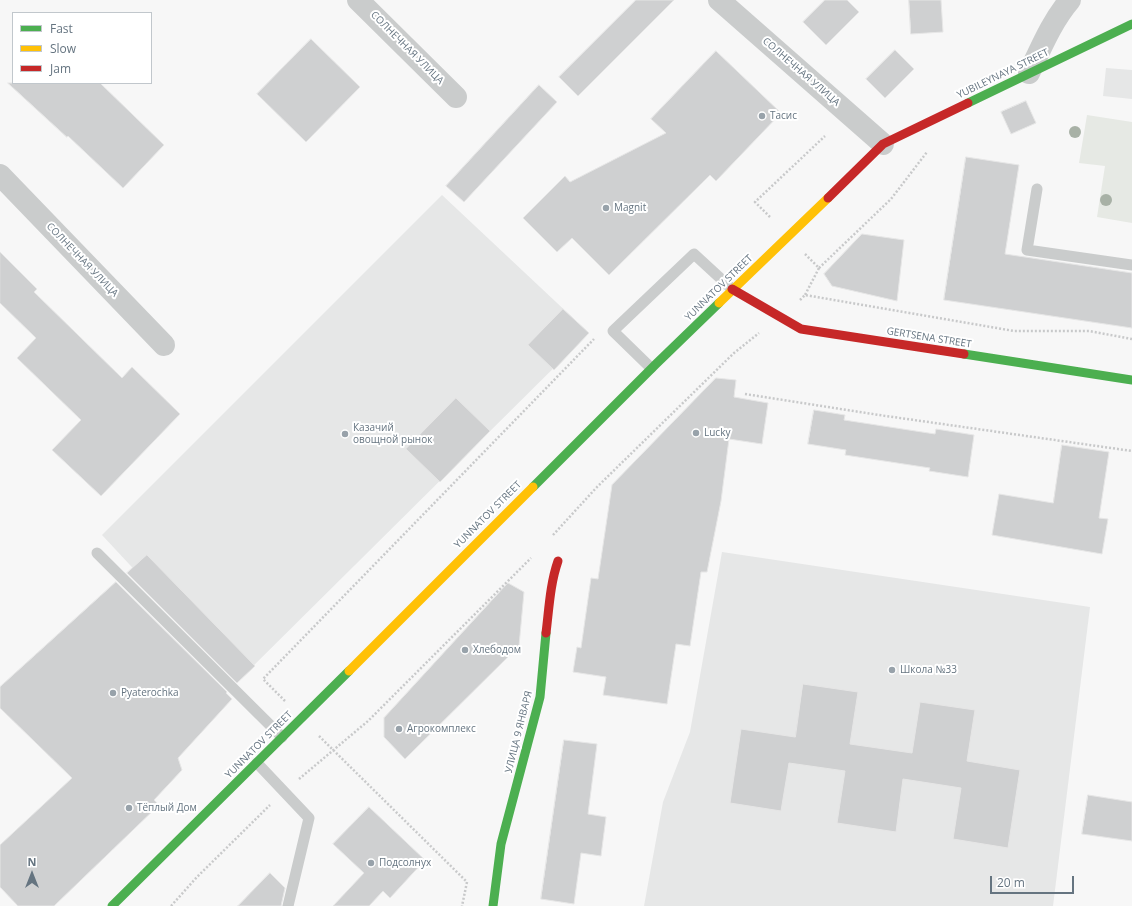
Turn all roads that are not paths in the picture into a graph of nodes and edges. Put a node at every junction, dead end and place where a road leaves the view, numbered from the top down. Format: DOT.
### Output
graph roads {
  1 [pos="358,0"];
  2 [pos="719,0"];
  3 [pos="1070,0"];
  4 [pos="1132,24"];
  5 [pos="1029,73"];
  6 [pos="456,97"];
  7 [pos="883,144"];
  8 [pos="0,175"];
  9 [pos="1037,189"];
  10 [pos="1132,265"];
  11 [pos="732,289"];
  12 [pos="164,344"];
  13 [pos="651,368"];
  14 [pos="1132,380"];
  15 [pos="97,553"];
  16 [pos="558,561"];
  17 [pos="282,738"];
  18 [pos="257,763"];
  19 [pos="112,906"];
  20 [pos="288,906"];
  21 [pos="493,906"];
  1 -- 6 [label="street, СОЛНЕЧНАЯ УЛИЦА"];
  2 -- 7 [label="street, СОЛНЕЧНАЯ УЛИЦА"];
  3 -- 5 [label="street"];
  4 -- 5 [label="street, YUBILEYNAYA STREET"];
  5 -- 7 [label="street, YUBILEYNAYA STREET"];
  7 -- 11 [label="street, YUNNATOV STREET"];
  8 -- 12 [label="street, СОЛНЕЧНАЯ УЛИЦА"];
  9 -- 10 [label="lane"];
  11 -- 13 [label="street, YUNNATOV STREET"];
  11 -- 13 [label="lane"];
  11 -- 14 [label="street, GERTSENA STREET"];
  13 -- 17 [label="street, YUNNATOV STREET"];
  15 -- 17 [label="lane"];
  16 -- 21 [label="street, УЛИЦА 9 ЯНВАРЯ"];
  17 -- 18 [label="street, YUNNATOV STREET"];
  18 -- 19 [label="street, YUNNATOV STREET"];
  18 -- 20 [label="lane"];
}
